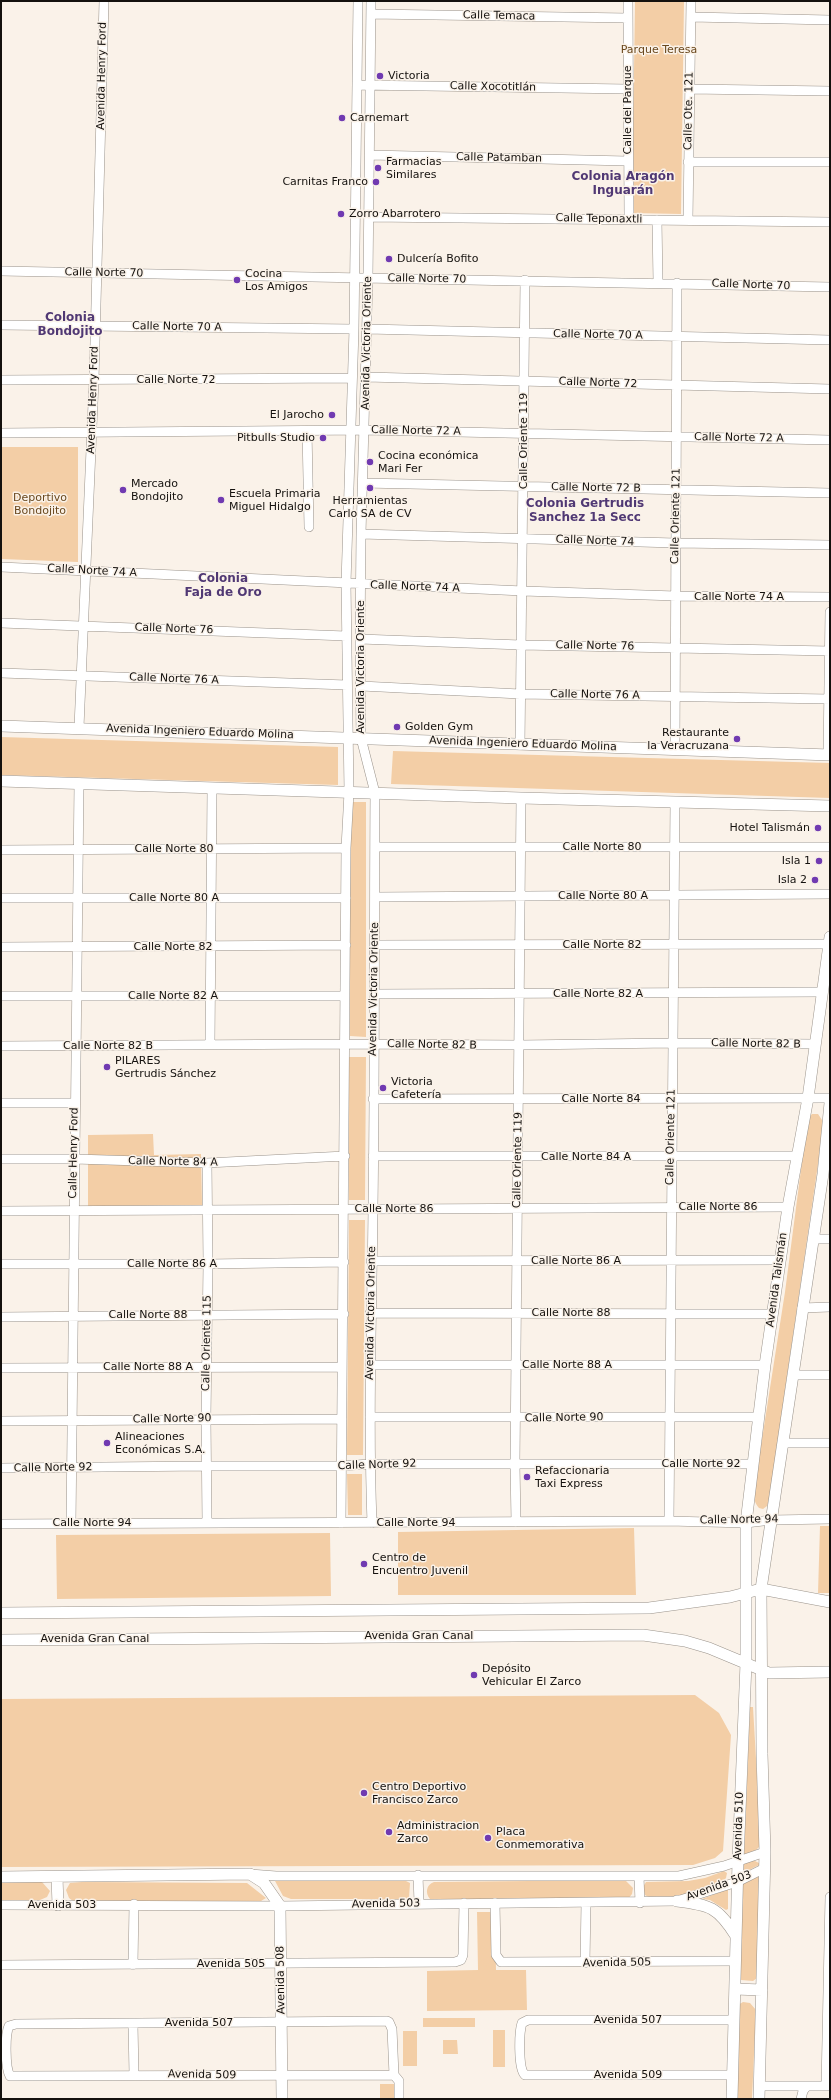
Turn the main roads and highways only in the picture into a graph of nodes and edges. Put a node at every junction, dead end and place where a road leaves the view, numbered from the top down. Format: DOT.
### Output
graph roads {
  1 [pos="1,726"];
  2 [pos="829,755"];
  3 [pos="1,781"];
  4 [pos="830,806"];
  5 [pos="830,940"];
  6 [pos="830,1103"];
  7 [pos="826,1174"];
  8 [pos="761,1589"];
  9 [pos="746,1594"];
  10 [pos="830,1602"];
  11 [pos="1,1613"];
  12 [pos="747,1625"];
  13 [pos="1,1640"];
  14 [pos="746,1663"];
  15 [pos="761,1670"];
  16 [pos="830,1672"];
  17 [pos="1,1877"];
  18 [pos="58,1877"];
  19 [pos="677,1902"];
  20 [pos="58,1905"];
  21 [pos="280,1906"];
  22 [pos="736,1936"];
  23 [pos="735,1989"];
  24 [pos="762,1990"];
  25 [pos="282,2099"];
  26 [pos="732,2099"];
  27 [pos="759,2099"];
  1 -- 2 [label="main road, Avenida Ingeniero Eduardo Molina"];
  3 -- 4 [label="main road"];
  5 -- 9 [label="main road, Avenida Talismán"];
  6 -- 7 [label="main road"];
  7 -- 8 [label="main road"];
  8 -- 9 [label="main road"];
  8 -- 10 [label="main road"];
  8 -- 15 [label="main road, Avenida 510"];
  9 -- 11 [label="main road"];
  9 -- 12 [label="main road, Avenida Talismán"];
  12 -- 14 [label="main road, Avenida 510"];
  13 -- 14 [label="main road, Avenida Gran Canal"];
  14 -- 15 [label="main road, Avenida Gran Canal"];
  14 -- 22 [label="main road, Avenida 510"];
  15 -- 16 [label="main road, Avenida Gran Canal"];
  15 -- 24 [label="main road, Avenida 510"];
  17 -- 18 [label="main road, Avenida 503"];
  18 -- 20 [label="main road"];
  18 -- 21 [label="main road, Avenida 503"];
  19 -- 22 [label="main road"];
  21 -- 25 [label="main road, Avenida 508"];
  22 -- 23 [label="main road, Avenida 510"];
  23 -- 24 [label="main road"];
  23 -- 26 [label="main road, Avenida 510"];
  24 -- 27 [label="main road, Avenida 510"];
}
